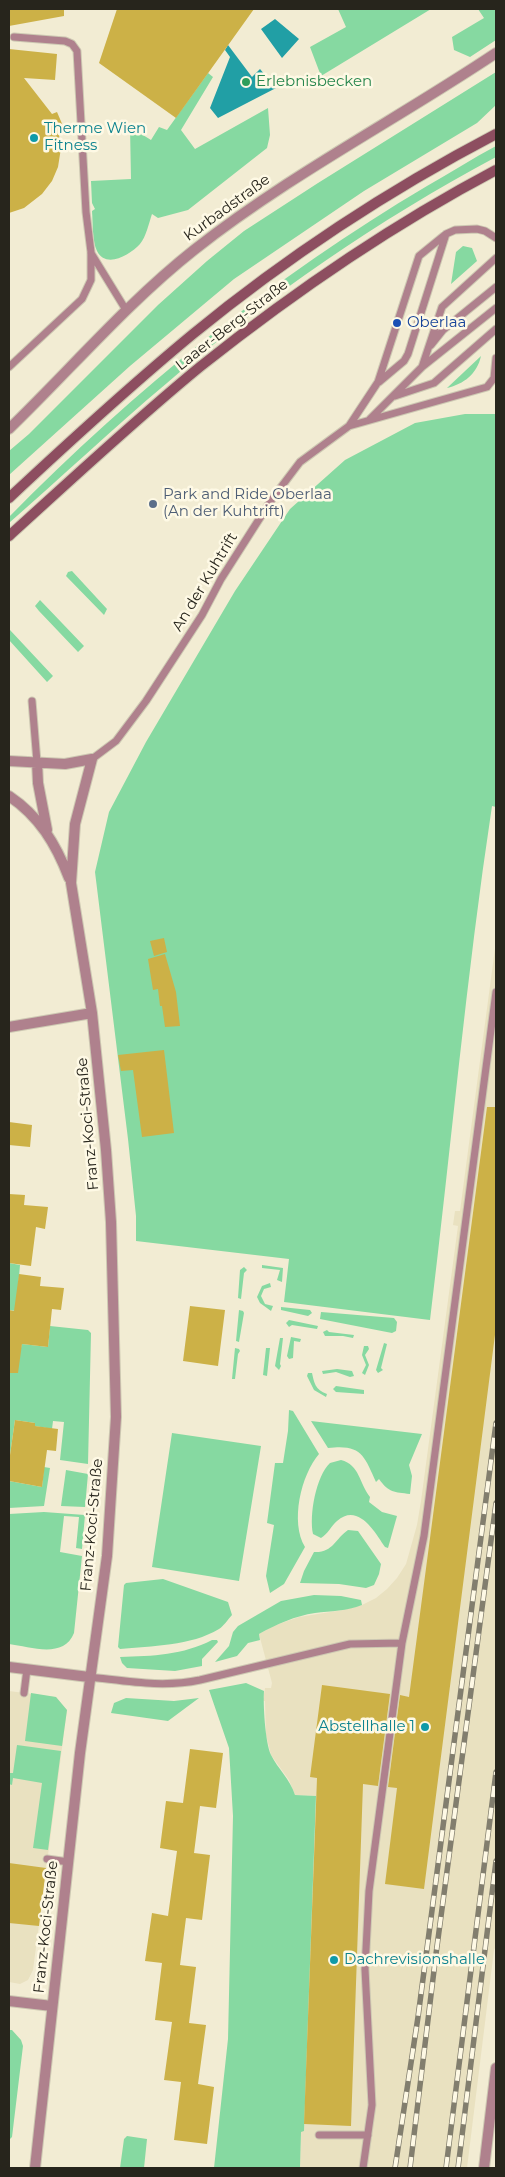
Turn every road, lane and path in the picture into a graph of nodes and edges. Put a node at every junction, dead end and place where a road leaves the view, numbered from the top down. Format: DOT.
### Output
graph roads {
  1 [pos="14,37"];
  2 [pos="496,53"];
  3 [pos="496,134"];
  4 [pos="496,170"];
  5 [pos="446,234"];
  6 [pos="496,238"];
  7 [pos="91,252"];
  8 [pos="496,258"];
  9 [pos="496,287"];
  10 [pos="496,308"];
  11 [pos="126,310"];
  12 [pos="496,329"];
  13 [pos="427,350"];
  14 [pos="496,358"];
  15 [pos="9,367"];
  16 [pos="422,367"];
  17 [pos="495,379"];
  18 [pos="378,382"];
  19 [pos="395,396"];
  20 [pos="368,421"];
  21 [pos="349,426"];
  22 [pos="9,429"];
  23 [pos="9,498"];
  24 [pos="9,536"];
  25 [pos="32,701"];
  26 [pos="92,760"];
  27 [pos="9,761"];
  28 [pos="37,762"];
  29 [pos="9,796"];
  30 [pos="48,834"];
  31 [pos="72,884"];
  32 [pos="496,992"];
  33 [pos="92,1013"];
  34 [pos="9,1027"];
  35 [pos="402,1643"];
  36 [pos="9,1667"];
  37 [pos="26,1669"];
  38 [pos="90,1677"];
  39 [pos="24,1693"];
  40 [pos="47,1859"];
  41 [pos="69,1862"];
  42 [pos="9,2001"];
  43 [pos="52,2006"];
  44 [pos="496,2068"];
  45 [pos="319,2135"];
  46 [pos="368,2135"];
  47 [pos="36,2168"];
  48 [pos="363,2168"];
  49 [pos="484,2168"];
  1 -- 7 [label="lane"];
  2 -- 11 [label="street, Kurbadstraße"];
  3 -- 23 [label="main road, Laaer-Berg-Straße"];
  4 -- 24 [label="main road, Laaer-Berg-Straße"];
  5 -- 6 [label="lane, An der Kuhtrift"];
  5 -- 18 [label="lane, An der Kuhtrift"];
  5 -- 18 [label="lane"];
  7 -- 11 [label="lane"];
  7 -- 15 [label="lane"];
  8 -- 13 [label="lane"];
  9 -- 13 [label="lane"];
  10 -- 16 [label="lane"];
  11 -- 22 [label="street, Kurbadstraße"];
  12 -- 19 [label="lane"];
  13 -- 16 [label="lane"];
  14 -- 17 [label="lane, An der Kuhtrift"];
  16 -- 19 [label="lane"];
  17 -- 20 [label="lane, An der Kuhtrift"];
  18 -- 21 [label="lane, An der Kuhtrift"];
  19 -- 20 [label="lane"];
  20 -- 21 [label="lane, An der Kuhtrift"];
  21 -- 26 [label="lane, An der Kuhtrift"];
  25 -- 28 [label="lane"];
  26 -- 28 [label="street"];
  26 -- 31 [label="street, Franz-Koci-Straße"];
  27 -- 28 [label="street"];
  28 -- 30 [label="street, Franz-Koci-Straße"];
  29 -- 30 [label="street, Franz-Koci-Straße"];
  30 -- 31 [label="street, Franz-Koci-Straße"];
  31 -- 33 [label="street, Franz-Koci-Straße"];
  32 -- 35 [label="lane"];
  33 -- 34 [label="street"];
  33 -- 38 [label="street, Franz-Koci-Straße"];
  35 -- 38 [label="lane"];
  35 -- 46 [label="lane"];
  36 -- 37 [label="street"];
  37 -- 38 [label="street"];
  37 -- 39 [label="lane"];
  38 -- 41 [label="street, Franz-Koci-Straße"];
  40 -- 41 [label="lane"];
  41 -- 43 [label="street, Franz-Koci-Straße"];
  42 -- 43 [label="street"];
  43 -- 47 [label="street, Franz-Koci-Straße"];
  44 -- 49 [label="street"];
  45 -- 46 [label="lane"];
  46 -- 48 [label="lane"];
}
